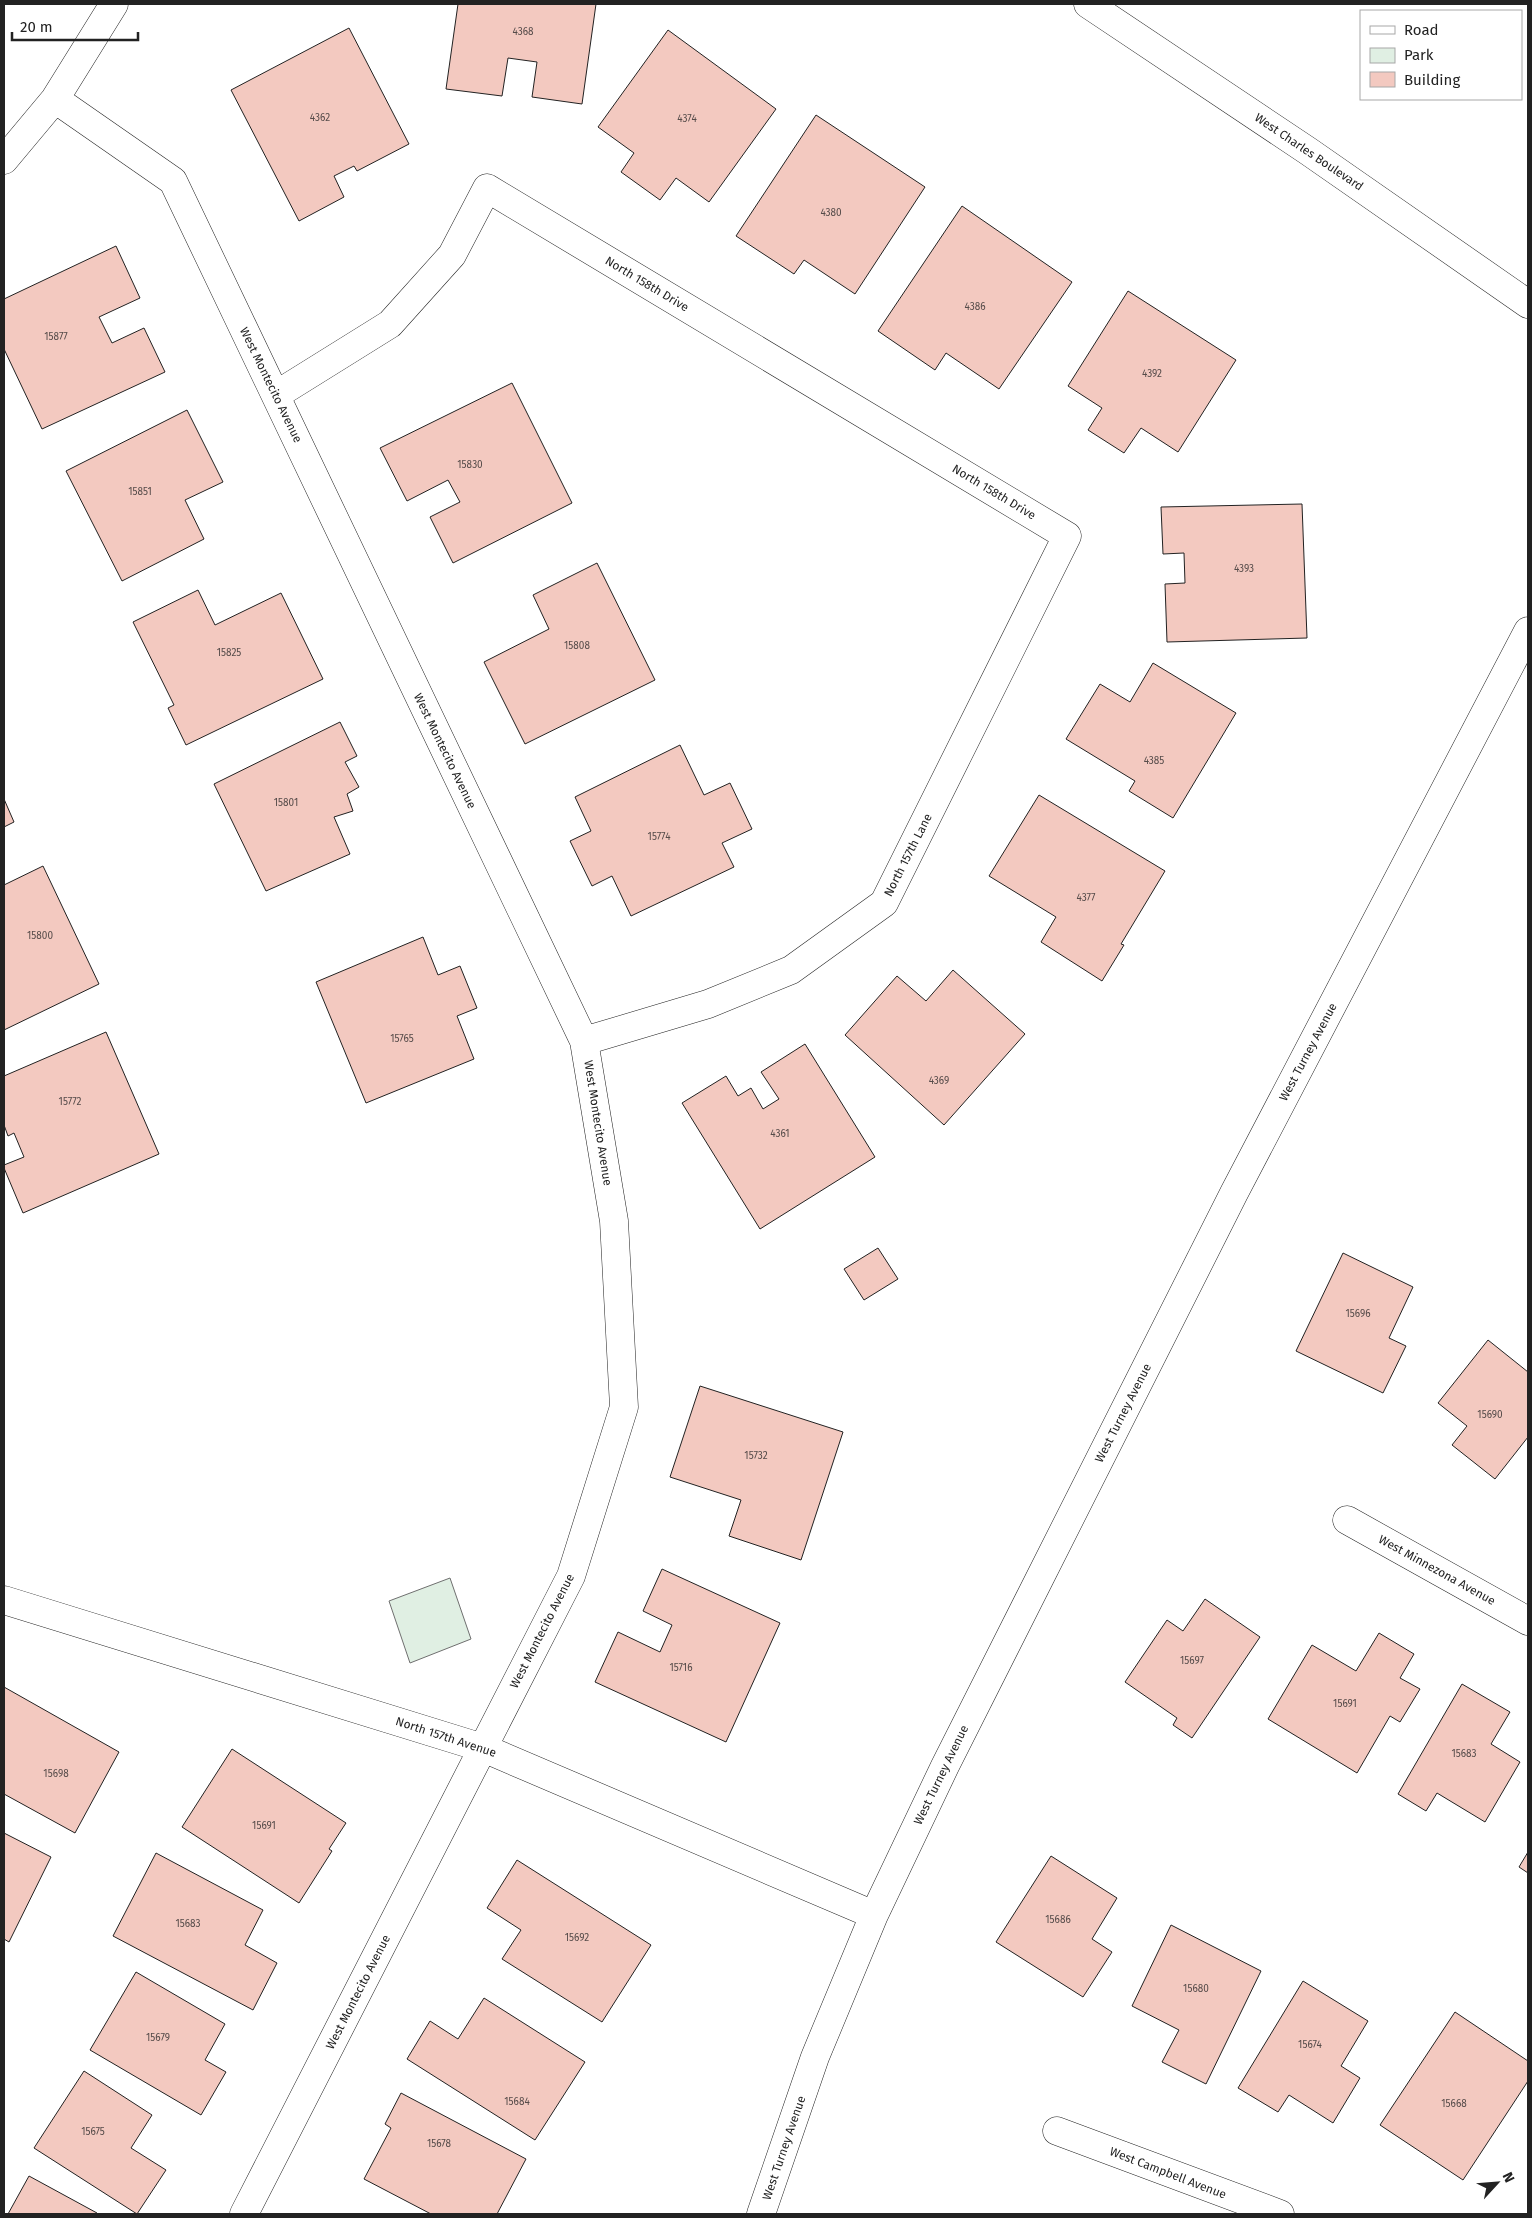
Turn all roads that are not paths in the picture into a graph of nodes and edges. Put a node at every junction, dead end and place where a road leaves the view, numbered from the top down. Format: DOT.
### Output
graph roads {
  1 [pos="114,4"];
  2 [pos="1088,4"];
  3 [pos="56,99"];
  4 [pos="4,160"];
  5 [pos="1528,304"];
  6 [pos="276,396"];
  7 [pos="1068,536"];
  8 [pos="1528,631"];
  9 [pos="584,1041"];
  10 [pos="1347,1520"];
  11 [pos="4,1600"];
  12 [pos="1528,1621"];
  13 [pos="483,1748"];
  14 [pos="874,1915"];
  15 [pos="1057,2131"];
  16 [pos="244,2214"];
  17 [pos="762,2214"];
  18 [pos="1280,2214"];
  1 -- 3 [label="street"];
  2 -- 5 [label="street, West Charles Boulevard"];
  3 -- 4 [label="street"];
  3 -- 6 [label="street, West Montecito Avenue"];
  6 -- 7 [label="street, North 158th Drive"];
  6 -- 9 [label="street, West Montecito Avenue"];
  7 -- 9 [label="street, North 157th Lane"];
  8 -- 14 [label="street, West Turney Avenue"];
  9 -- 13 [label="street, West Montecito Avenue"];
  10 -- 12 [label="street, West Minnezona Avenue"];
  11 -- 13 [label="street, North 157th Avenue"];
  13 -- 14 [label="street, North 157th Avenue"];
  13 -- 16 [label="street, West Montecito Avenue"];
  14 -- 17 [label="street, West Turney Avenue"];
  15 -- 18 [label="street, West Campbell Avenue"];
}
